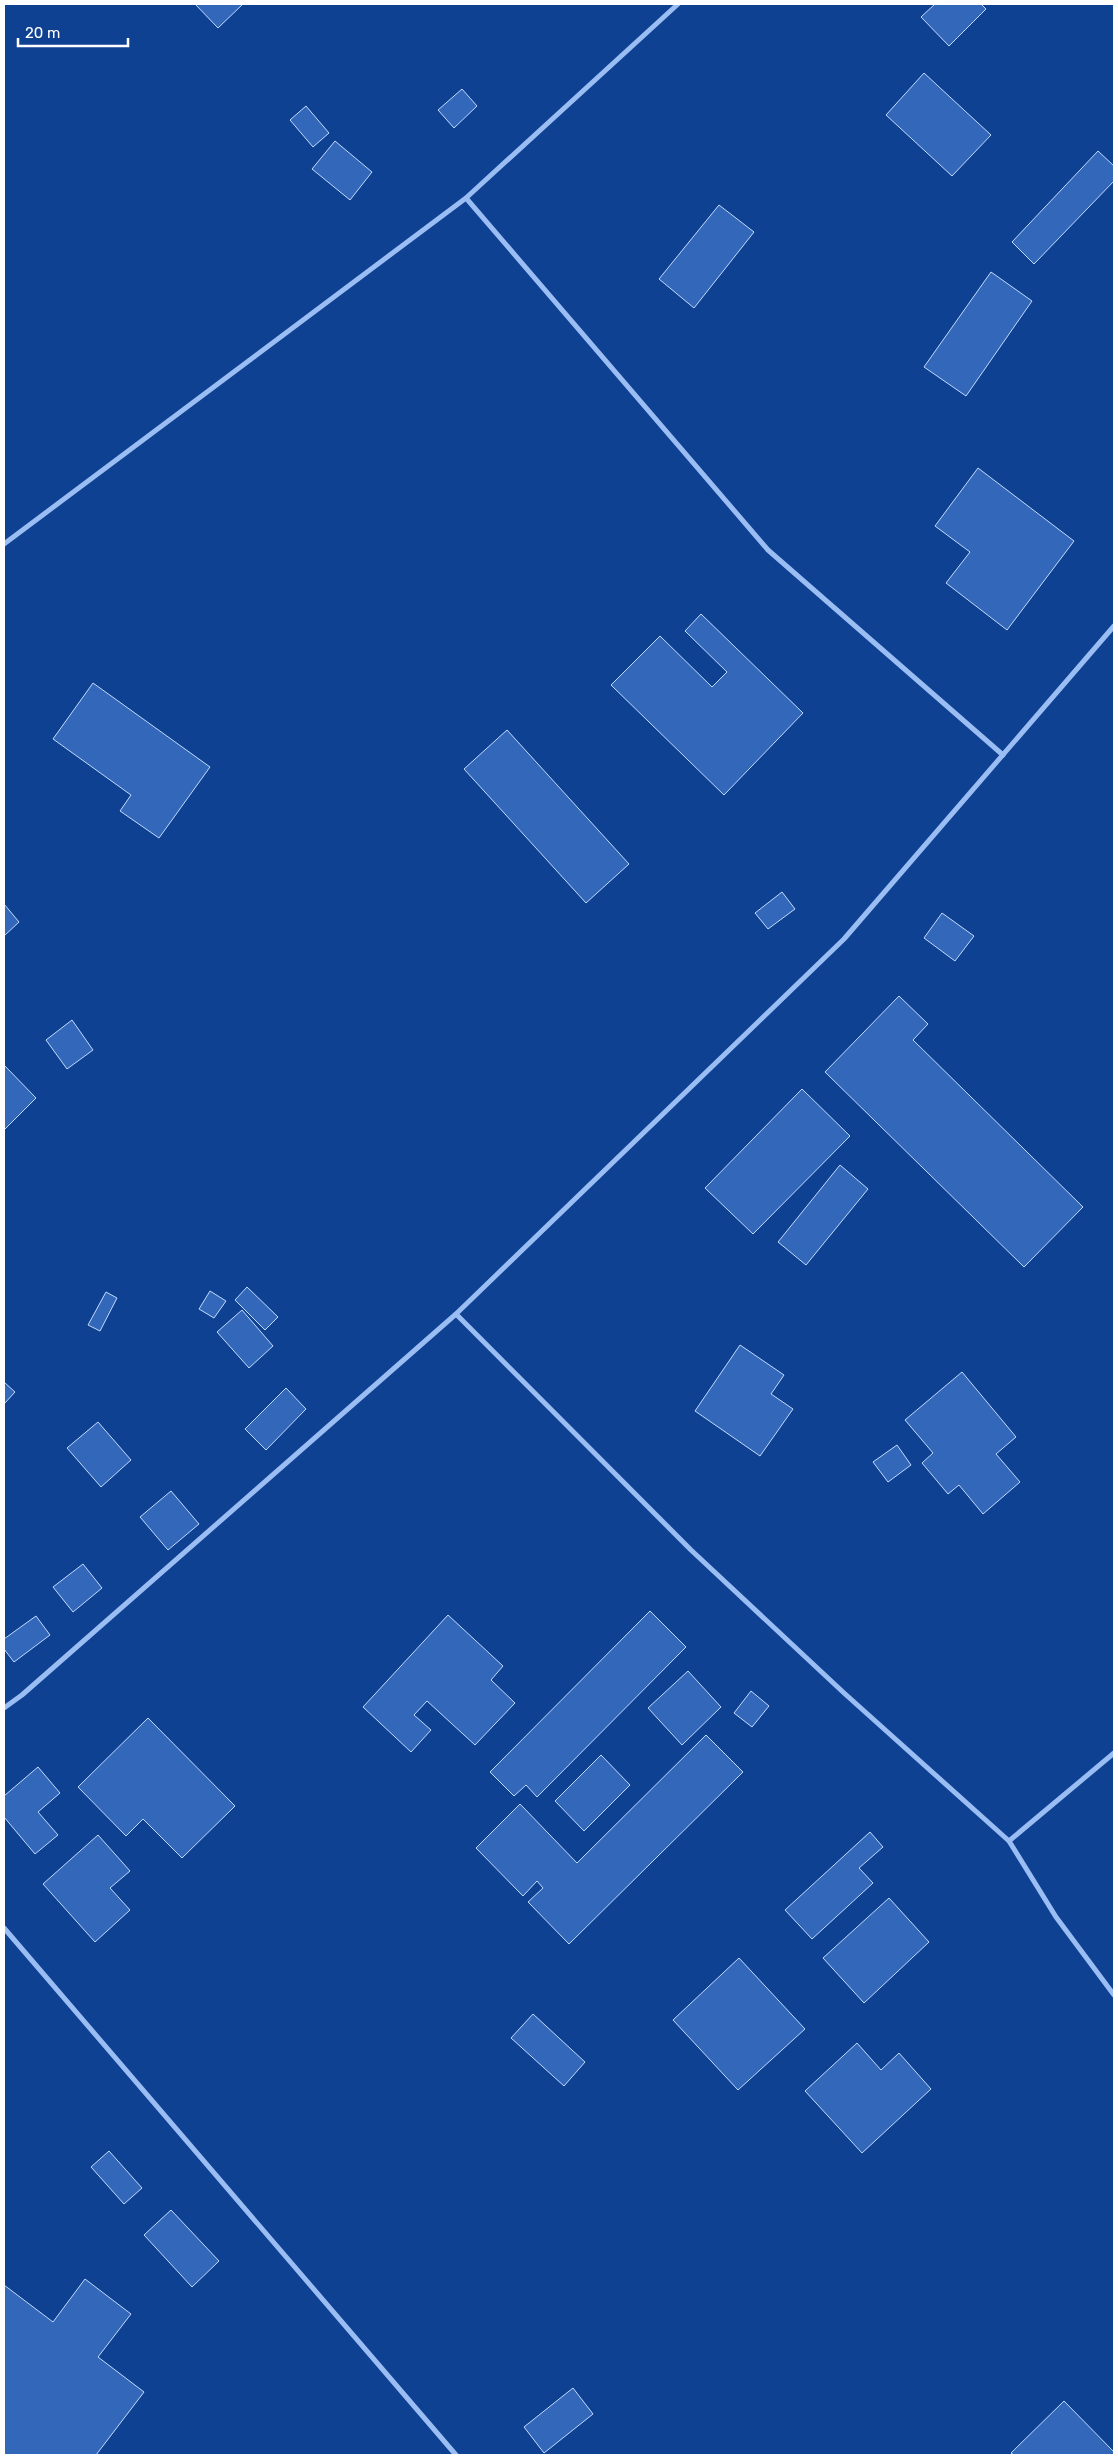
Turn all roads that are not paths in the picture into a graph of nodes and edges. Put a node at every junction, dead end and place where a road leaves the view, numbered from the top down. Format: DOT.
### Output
graph roads {
  1 [pos="678,4"];
  2 [pos="466,198"];
  3 [pos="4,544"];
  4 [pos="1114,626"];
  5 [pos="1003,755"];
  6 [pos="456,1314"];
  7 [pos="4,1708"];
  8 [pos="1114,1754"];
  9 [pos="1009,1841"];
  10 [pos="4,1928"];
  11 [pos="1114,1995"];
  12 [pos="456,2455"];
  1 -- 2 [label="street"];
  2 -- 3 [label="street"];
  2 -- 5 [label="street"];
  4 -- 5 [label="street"];
  5 -- 6 [label="street"];
  6 -- 7 [label="street"];
  6 -- 9 [label="street"];
  8 -- 9 [label="street"];
  9 -- 11 [label="street"];
  10 -- 12 [label="street"];
}
